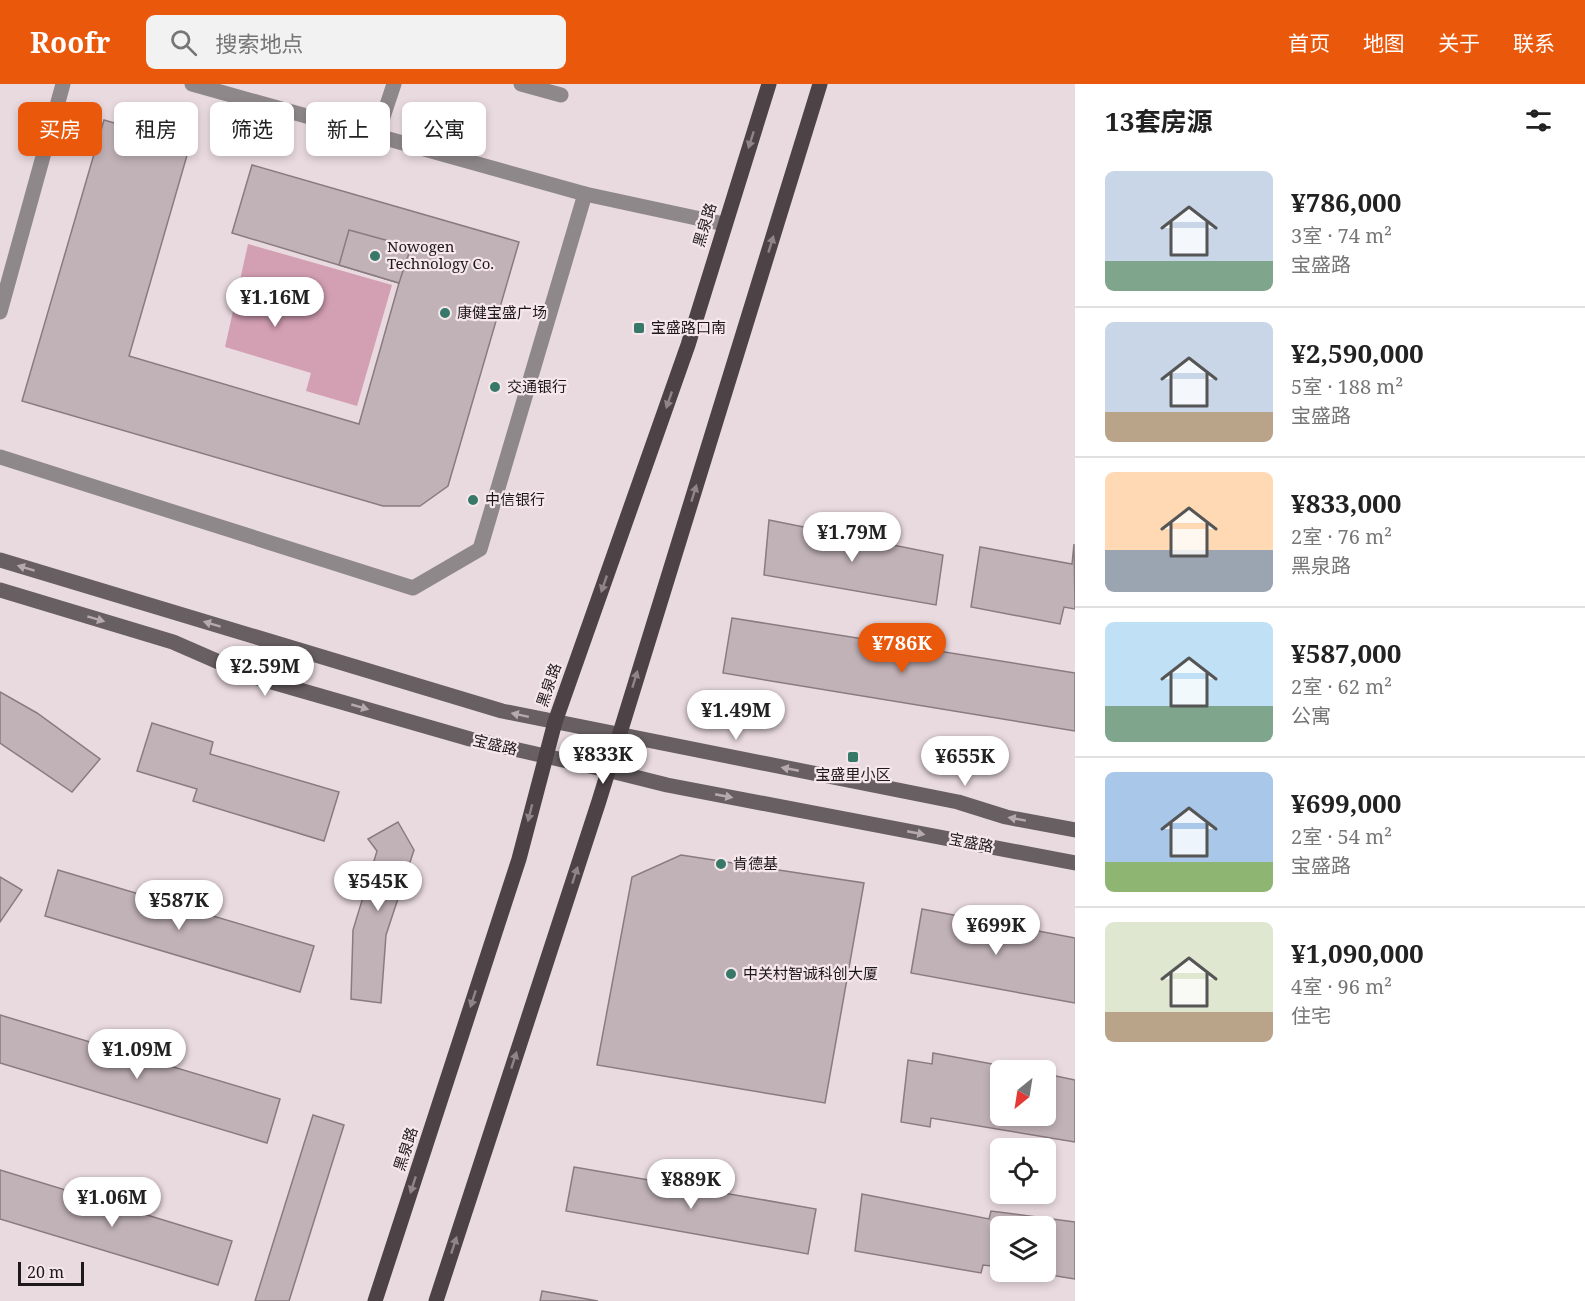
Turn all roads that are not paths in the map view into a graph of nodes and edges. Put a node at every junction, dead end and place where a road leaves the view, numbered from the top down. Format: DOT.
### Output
graph roads {
  1 [pos="63,84"];
  2 [pos="192,84"];
  3 [pos="394,84"];
  4 [pos="521,84"];
  5 [pos="769,84"];
  6 [pos="820,84"];
  7 [pos="561,95"];
  8 [pos="388,102"];
  9 [pos="306,115"];
  10 [pos="390,139"];
  11 [pos="585,194"];
  12 [pos="724,224"];
  13 [pos="0,312"];
  14 [pos="0,457"];
  15 [pos="0,560"];
  16 [pos="0,590"];
  17 [pos="555,722"];
  18 [pos="619,735"];
  19 [pos="545,756"];
  20 [pos="607,770"];
  21 [pos="1075,830"];
  22 [pos="1075,863"];
  23 [pos="375,1301"];
  24 [pos="436,1301"];
  1 -- 13 [label="street"];
  2 -- 9 [label="street"];
  3 -- 8 [label="street"];
  4 -- 7 [label="street"];
  5 -- 12 [label="main road, 黑泉路, one-way"];
  18 -- 6 [label="main road, one-way"];
  10 -- 11 [label="street"];
  11 -- 12 [label="street"];
  11 -- 14 [label="street"];
  12 -- 17 [label="main road, 黑泉路, one-way"];
  17 -- 15 [label="street, one-way"];
  16 -- 19 [label="street, 宝盛路, one-way"];
  17 -- 18 [label="street"];
  17 -- 19 [label="main road, 黑泉路"];
  18 -- 20 [label="main road"];
  21 -- 18 [label="street, one-way"];
  19 -- 20 [label="street, 宝盛路"];
  19 -- 23 [label="main road, 黑泉路, one-way"];
  20 -- 22 [label="street, 宝盛路, one-way"];
  24 -- 20 [label="main road, one-way"];
}
